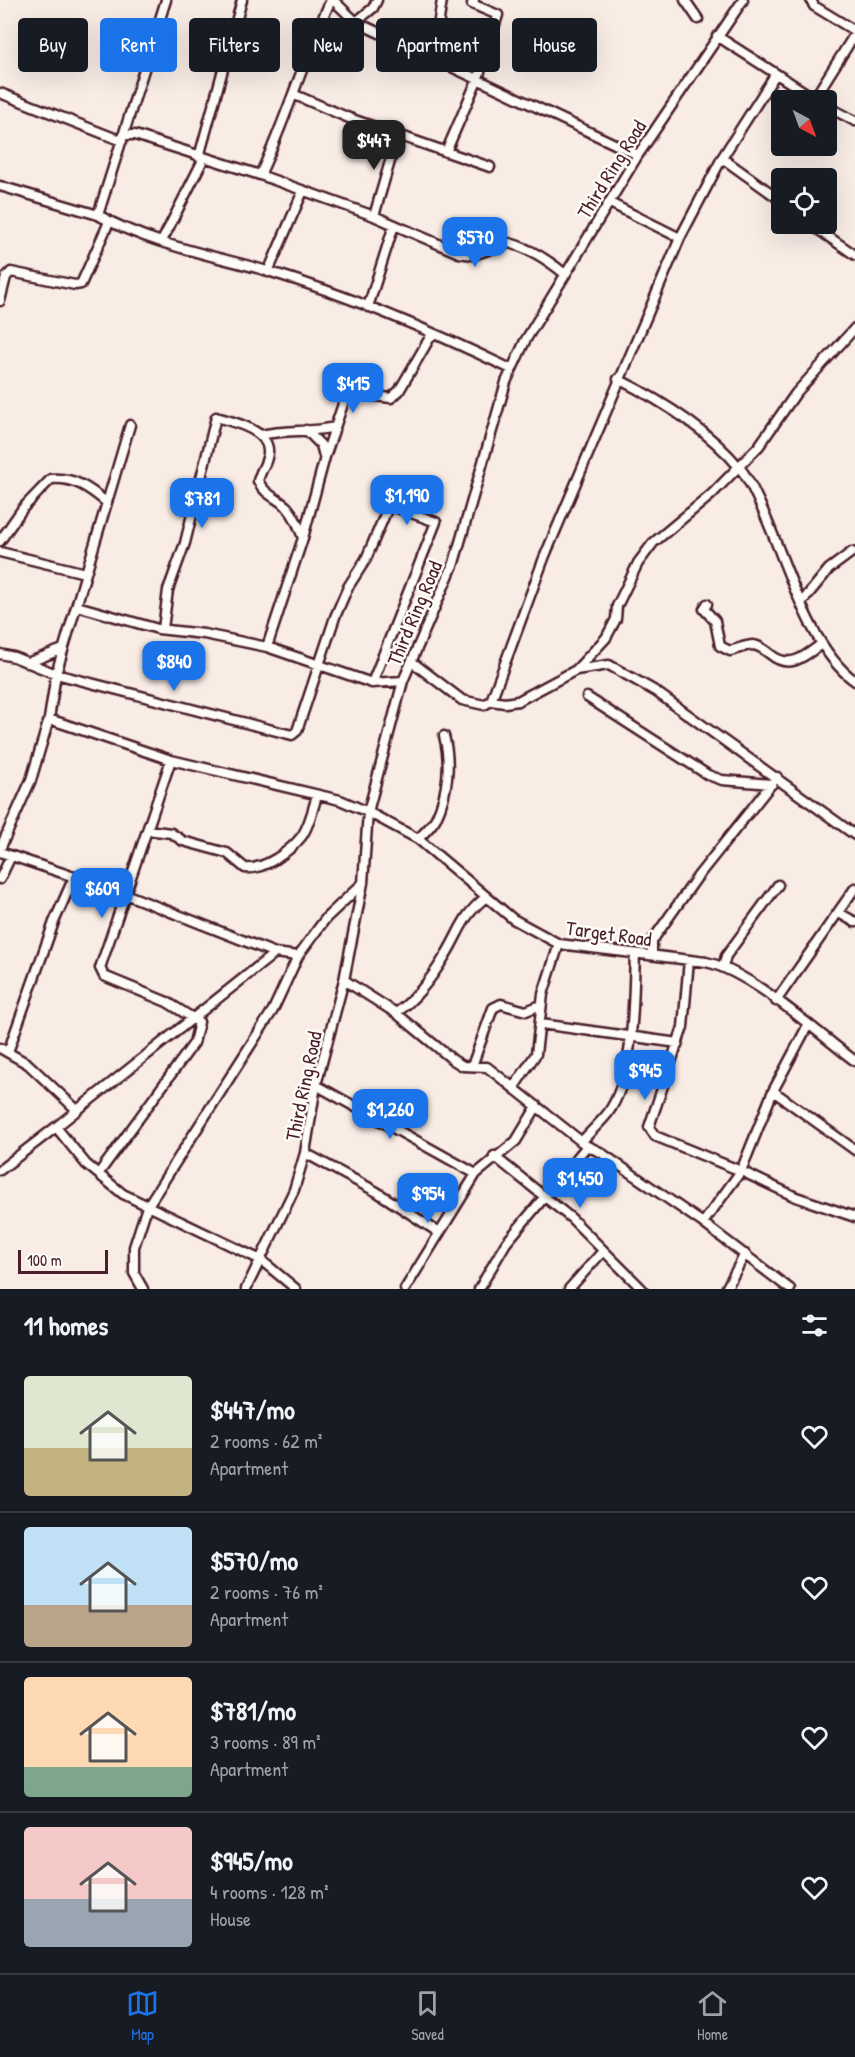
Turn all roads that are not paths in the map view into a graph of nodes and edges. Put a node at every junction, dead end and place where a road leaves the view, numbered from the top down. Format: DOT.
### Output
graph roads {
  1 [pos="166,0"];
  2 [pos="242,0"];
  3 [pos="332,0"];
  4 [pos="377,0"];
  5 [pos="442,0"];
  6 [pos="474,0"];
  7 [pos="685,0"];
  8 [pos="742,0"];
  9 [pos="811,0"];
  10 [pos="352,18"];
  11 [pos="362,18"];
  12 [pos="439,18"];
  13 [pos="698,19"];
  14 [pos="855,33"];
  15 [pos="717,36"];
  16 [pos="463,72"];
  17 [pos="775,75"];
  18 [pos="478,78"];
  19 [pos="799,90"];
  20 [pos="821,90"];
  21 [pos="0,93"];
  22 [pos="295,95"];
  23 [pos="837,112"];
  24 [pos="855,121"];
  25 [pos="398,134"];
  26 [pos="123,138"];
  27 [pos="446,152"];
  28 [pos="638,155"];
  29 [pos="201,157"];
  30 [pos="722,158"];
  31 [pos="490,168"];
  32 [pos="260,175"];
  33 [pos="0,186"];
  34 [pos="303,191"];
  35 [pos="771,193"];
  36 [pos="610,203"];
  37 [pos="98,215"];
  38 [pos="374,216"];
  39 [pos="109,222"];
  40 [pos="394,225"];
  41 [pos="825,234"];
  42 [pos="680,238"];
  43 [pos="162,241"];
  44 [pos="855,255"];
  45 [pos="268,272"];
  46 [pos="565,274"];
  47 [pos="0,301"];
  48 [pos="368,307"];
  49 [pos="855,328"];
  50 [pos="432,334"];
  51 [pos="511,369"];
  52 [pos="618,379"];
  53 [pos="130,425"];
  54 [pos="335,427"];
  55 [pos="306,430"];
  56 [pos="261,435"];
  57 [pos="325,457"];
  58 [pos="740,467"];
  59 [pos="106,502"];
  60 [pos="303,538"];
  61 [pos="0,542"];
  62 [pos="0,552"];
  63 [pos="852,552"];
  64 [pos="85,573"];
  65 [pos="801,603"];
  66 [pos="707,604"];
  67 [pos="77,606"];
  68 [pos="162,629"];
  69 [pos="820,645"];
  70 [pos="267,647"];
  71 [pos="63,649"];
  72 [pos="0,654"];
  73 [pos="412,662"];
  74 [pos="27,663"];
  75 [pos="320,665"];
  76 [pos="576,670"];
  77 [pos="56,674"];
  78 [pos="403,681"];
  79 [pos="855,681"];
  80 [pos="372,683"];
  81 [pos="587,697"];
  82 [pos="491,701"];
  83 [pos="49,719"];
  84 [pos="444,736"];
  85 [pos="171,760"];
  86 [pos="774,780"];
  87 [pos="317,795"];
  88 [pos="368,812"];
  89 [pos="147,830"];
  90 [pos="855,835"];
  91 [pos="418,839"];
  92 [pos="0,850"];
  93 [pos="11,856"];
  94 [pos="74,877"];
  95 [pos="0,879"];
  96 [pos="363,883"];
  97 [pos="778,885"];
  98 [pos="855,888"];
  99 [pos="125,894"];
  100 [pos="485,898"];
  101 [pos="839,913"];
  102 [pos="855,922"];
  103 [pos="559,944"];
  104 [pos="275,953"];
  105 [pos="635,954"];
  106 [pos="652,955"];
  107 [pos="298,956"];
  108 [pos="690,960"];
  109 [pos="723,967"];
  110 [pos="344,980"];
  111 [pos="776,1002"];
  112 [pos="541,1005"];
  113 [pos="396,1013"];
  114 [pos="193,1017"];
  115 [pos="541,1024"];
  116 [pos="808,1025"];
  117 [pos="631,1037"];
  118 [pos="678,1043"];
  119 [pos="4,1050"];
  120 [pos="855,1061"];
  121 [pos="471,1066"];
  122 [pos="316,1085"];
  123 [pos="514,1087"];
  124 [pos="773,1091"];
  125 [pos="537,1106"];
  126 [pos="77,1110"];
  127 [pos="56,1127"];
  128 [pos="585,1143"];
  129 [pos="855,1150"];
  130 [pos="305,1152"];
  131 [pos="494,1156"];
  132 [pos="0,1170"];
  133 [pos="741,1171"];
  134 [pos="99,1173"];
  135 [pos="476,1174"];
  136 [pos="543,1198"];
  137 [pos="147,1207"];
  138 [pos="855,1217"];
  139 [pos="703,1222"];
  140 [pos="438,1232"];
  141 [pos="603,1251"];
  142 [pos="745,1254"];
  143 [pos="261,1260"];
  144 [pos="637,1287"];
  145 [pos="143,1289"];
  146 [pos="246,1289"];
  147 [pos="296,1289"];
  148 [pos="405,1289"];
  149 [pos="479,1289"];
  150 [pos="569,1289"];
  151 [pos="726,1289"];
  152 [pos="790,1289"];
  1 -- 26 [label="street"];
  2 -- 29 [label="street"];
  3 -- 10 [label="street"];
  3 -- 22 [label="street"];
  4 -- 11 [label="street"];
  5 -- 12 [label="street"];
  6 -- 18 [label="street"];
  7 -- 13 [label="street"];
  8 -- 15 [label="street, Third Ring Road"];
  9 -- 14 [label="street"];
  14 -- 20 [label="street"];
  15 -- 17 [label="street"];
  15 -- 28 [label="street, Third Ring Road"];
  16 -- 18 [label="street"];
  17 -- 19 [label="street"];
  17 -- 30 [label="street"];
  18 -- 27 [label="street"];
  18 -- 28 [label="street"];
  21 -- 26 [label="street"];
  22 -- 25 [label="street"];
  22 -- 32 [label="street"];
  23 -- 24 [label="street"];
  25 -- 27 [label="street"];
  25 -- 38 [label="street"];
  26 -- 29 [label="street"];
  26 -- 37 [label="street"];
  27 -- 31 [label="street"];
  28 -- 36 [label="street, Third Ring Road"];
  29 -- 32 [label="street"];
  29 -- 43 [label="street"];
  30 -- 35 [label="street"];
  30 -- 42 [label="street"];
  32 -- 34 [label="street"];
  33 -- 37 [label="street"];
  34 -- 38 [label="street"];
  34 -- 45 [label="street"];
  36 -- 42 [label="street"];
  36 -- 46 [label="street, Third Ring Road"];
  37 -- 39 [label="street"];
  38 -- 40 [label="street"];
  39 -- 43 [label="street"];
  39 -- 47 [label="street"];
  40 -- 46 [label="street"];
  40 -- 48 [label="street"];
  41 -- 44 [label="street"];
  42 -- 52 [label="street"];
  43 -- 45 [label="street"];
  45 -- 48 [label="street"];
  46 -- 51 [label="street, Third Ring Road"];
  48 -- 50 [label="street"];
  49 -- 58 [label="street"];
  50 -- 51 [label="street"];
  50 -- 54 [label="street"];
  51 -- 73 [label="street, Third Ring Road"];
  52 -- 58 [label="street"];
  52 -- 82 [label="street"];
  53 -- 59 [label="street"];
  54 -- 55 [label="street"];
  54 -- 57 [label="street"];
  55 -- 56 [label="street"];
  55 -- 57 [label="street"];
  56 -- 60 [label="street"];
  56 -- 68 [label="street"];
  57 -- 60 [label="street"];
  58 -- 65 [label="street"];
  58 -- 76 [label="street"];
  59 -- 61 [label="street"];
  59 -- 64 [label="street"];
  60 -- 70 [label="street"];
  62 -- 64 [label="street"];
  63 -- 65 [label="street"];
  64 -- 67 [label="street"];
  65 -- 69 [label="street"];
  66 -- 69 [label="street"];
  67 -- 68 [label="street"];
  67 -- 71 [label="street"];
  68 -- 70 [label="street"];
  69 -- 79 [label="street"];
  70 -- 75 [label="street"];
  71 -- 74 [label="street"];
  71 -- 77 [label="street"];
  72 -- 74 [label="street"];
  73 -- 78 [label="street, Third Ring Road"];
  73 -- 82 [label="street"];
  74 -- 77 [label="street"];
  75 -- 77 [label="street"];
  75 -- 80 [label="street"];
  75 -- 80 [label="street"];
  76 -- 82 [label="street"];
  76 -- 86 [label="street"];
  77 -- 83 [label="street"];
  78 -- 80 [label="street"];
  78 -- 88 [label="street, Third Ring Road"];
  81 -- 86 [label="street"];
  83 -- 85 [label="street, Target Road"];
  83 -- 92 [label="street"];
  84 -- 91 [label="street"];
  85 -- 87 [label="street, Target Road"];
  85 -- 89 [label="street"];
  86 -- 90 [label="street"];
  86 -- 106 [label="street"];
  87 -- 88 [label="street, Target Road"];
  87 -- 89 [label="street"];
  88 -- 91 [label="street, Target Road"];
  88 -- 96 [label="street, Third Ring Road"];
  89 -- 99 [label="street"];
  91 -- 100 [label="street, Target Road"];
  92 -- 93 [label="street"];
  93 -- 94 [label="street"];
  93 -- 95 [label="street"];
  94 -- 99 [label="street"];
  94 -- 119 [label="street"];
  96 -- 107 [label="street"];
  96 -- 110 [label="street, Third Ring Road"];
  97 -- 109 [label="street"];
  98 -- 101 [label="street"];
  99 -- 104 [label="street"];
  99 -- 114 [label="street"];
  100 -- 103 [label="street, Target Road"];
  100 -- 113 [label="street"];
  101 -- 102 [label="street"];
  101 -- 111 [label="street"];
  103 -- 105 [label="street, Target Road"];
  103 -- 112 [label="street"];
  104 -- 107 [label="street"];
  104 -- 114 [label="street"];
  105 -- 106 [label="street, Target Road"];
  105 -- 117 [label="street"];
  106 -- 108 [label="street, Target Road"];
  107 -- 137 [label="street"];
  108 -- 109 [label="street, Target Road"];
  108 -- 118 [label="street"];
  109 -- 111 [label="street, Target Road"];
  110 -- 113 [label="street"];
  110 -- 122 [label="street, Third Ring Road"];
  111 -- 116 [label="street, Target Road"];
  112 -- 115 [label="street"];
  112 -- 121 [label="street"];
  113 -- 121 [label="street"];
  114 -- 126 [label="street"];
  114 -- 134 [label="street"];
  115 -- 117 [label="street"];
  115 -- 123 [label="street"];
  116 -- 120 [label="street, Target Road"];
  116 -- 124 [label="street"];
  117 -- 118 [label="street"];
  117 -- 128 [label="street"];
  118 -- 133 [label="street"];
  119 -- 126 [label="street"];
  121 -- 123 [label="street"];
  122 -- 130 [label="street, Third Ring Road"];
  122 -- 135 [label="street"];
  123 -- 125 [label="street"];
  124 -- 129 [label="street"];
  124 -- 133 [label="street"];
  125 -- 128 [label="street"];
  125 -- 131 [label="street"];
  126 -- 127 [label="street"];
  127 -- 132 [label="street"];
  127 -- 134 [label="street"];
  128 -- 136 [label="street"];
  128 -- 139 [label="street"];
  130 -- 140 [label="street"];
  130 -- 143 [label="street, Third Ring Road"];
  131 -- 135 [label="street"];
  131 -- 136 [label="street"];
  133 -- 138 [label="street"];
  133 -- 139 [label="street"];
  134 -- 137 [label="street"];
  135 -- 140 [label="street"];
  136 -- 141 [label="street"];
  136 -- 149 [label="street"];
  137 -- 143 [label="street"];
  137 -- 145 [label="street"];
  139 -- 142 [label="street"];
  140 -- 148 [label="street"];
  141 -- 144 [label="street"];
  141 -- 150 [label="street"];
  142 -- 151 [label="street"];
  142 -- 152 [label="street"];
  143 -- 146 [label="street, Third Ring Road"];
  143 -- 147 [label="street"];
}
